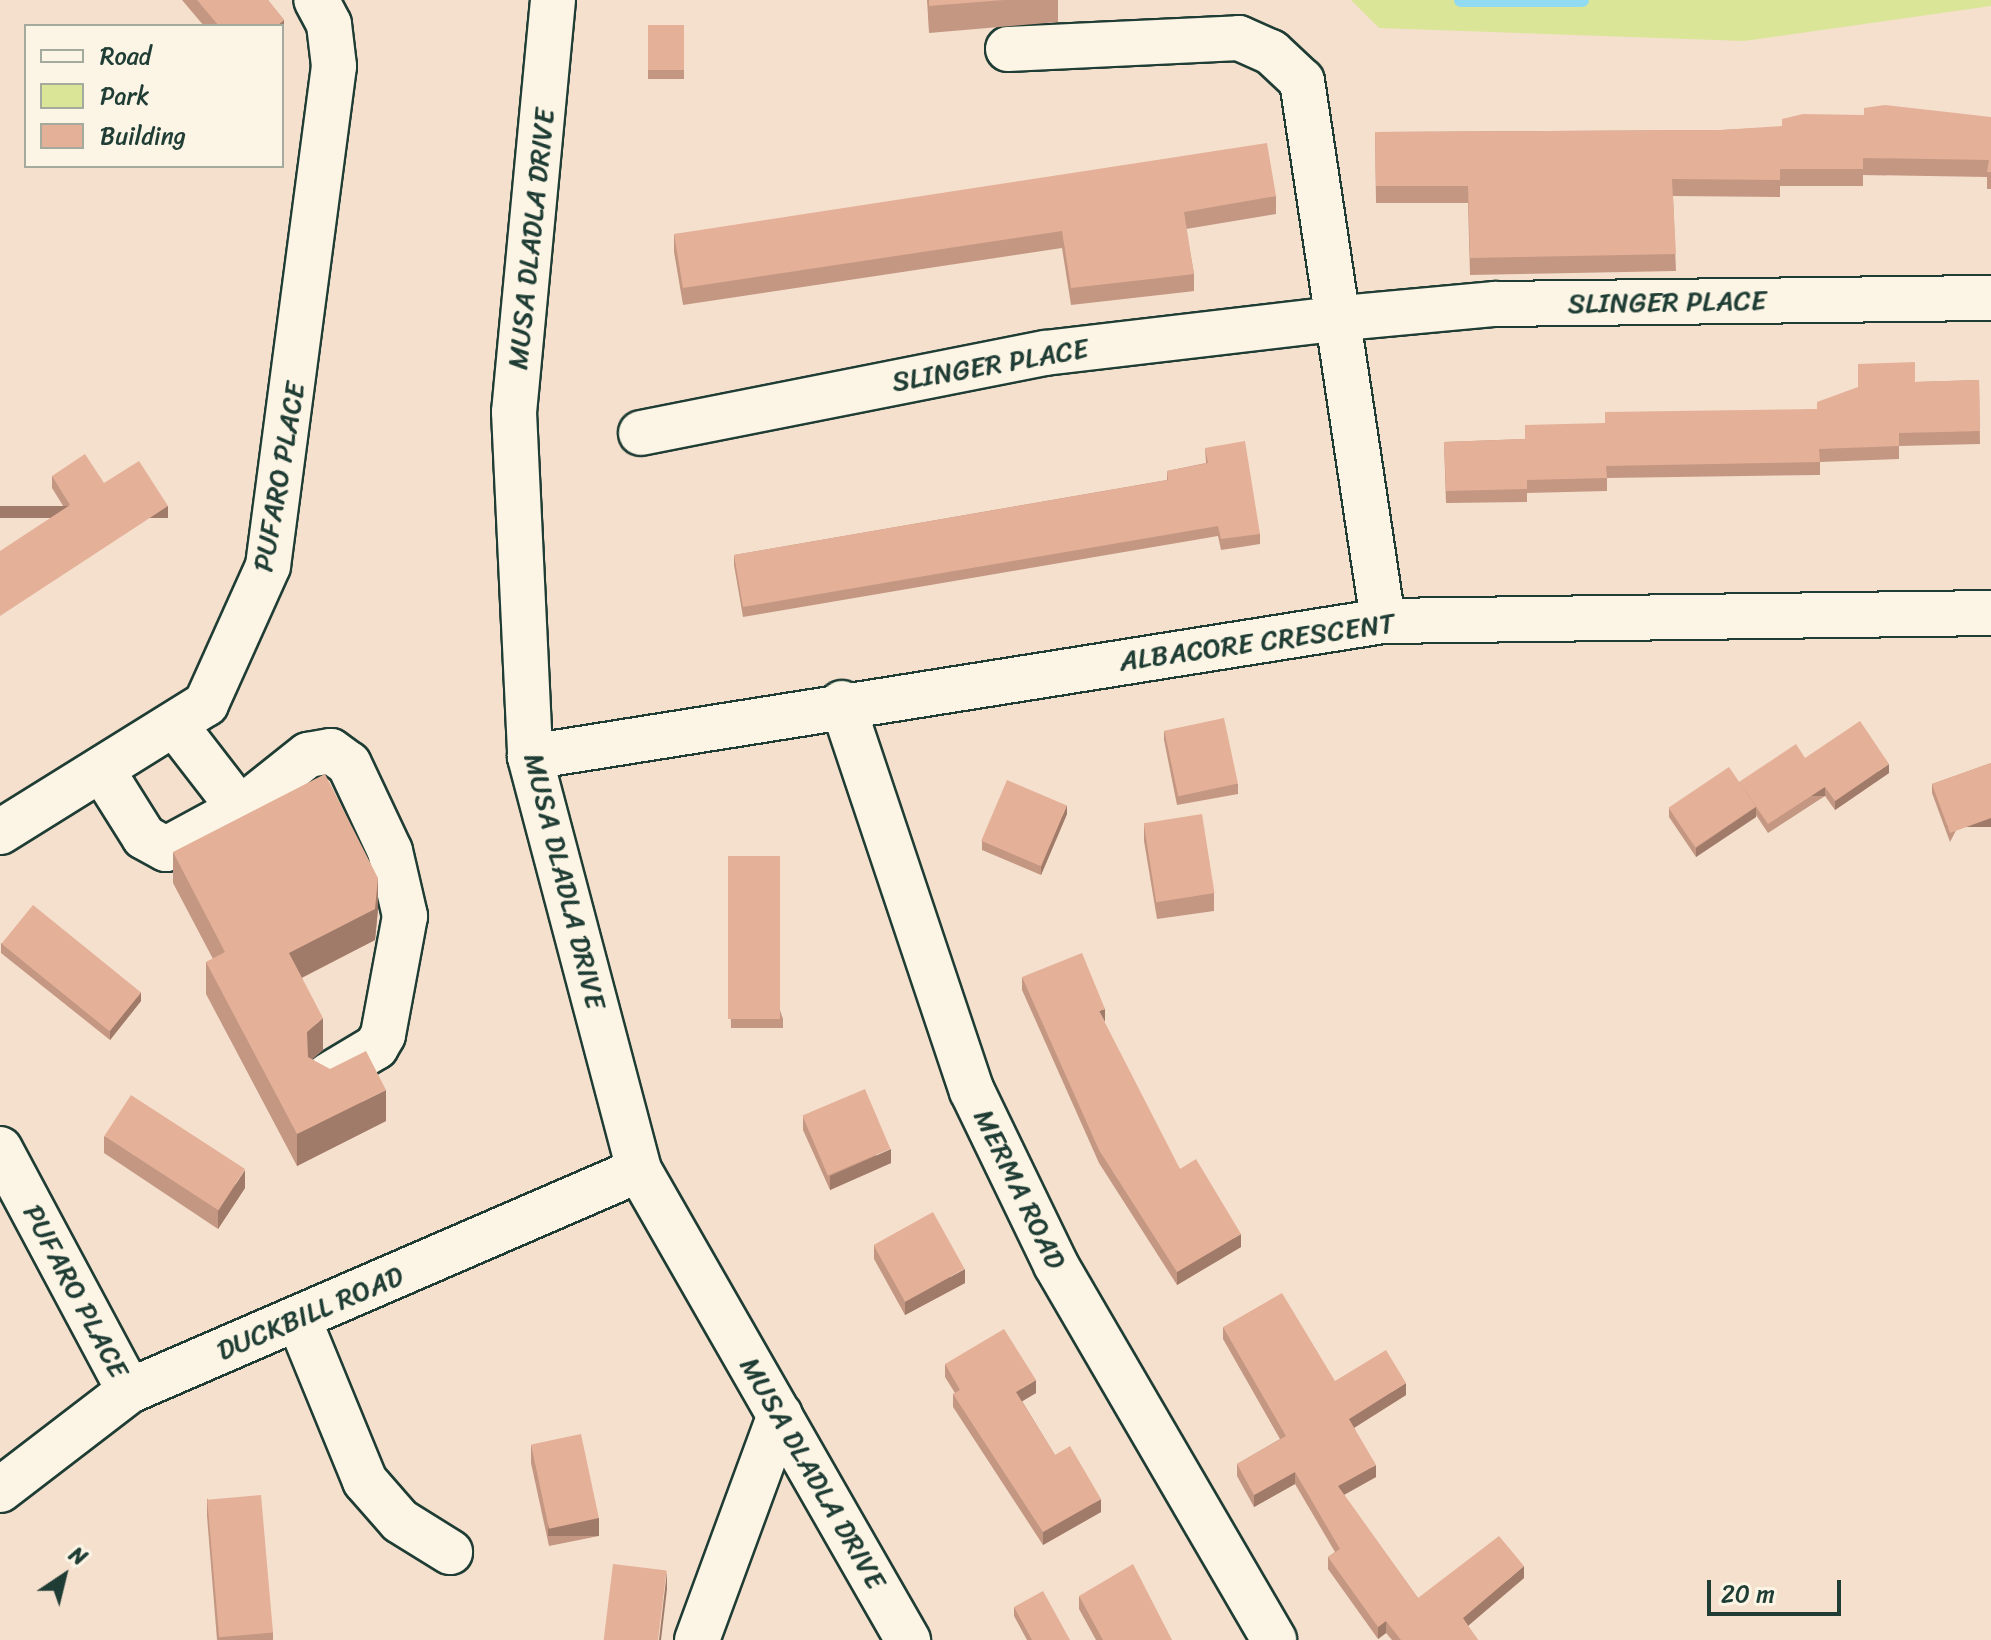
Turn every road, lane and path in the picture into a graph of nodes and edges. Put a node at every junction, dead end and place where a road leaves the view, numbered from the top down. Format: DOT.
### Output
graph roads {
  1 [pos="316,0"];
  2 [pos="553,0"];
  3 [pos="1008,49"];
  4 [pos="1991,298"];
  5 [pos="1343,318"];
  6 [pos="641,433"];
  7 [pos="1991,613"];
  8 [pos="1383,621"];
  9 [pos="842,703"];
  10 [pos="175,725"];
  11 [pos="530,757"];
  12 [pos="102,770"];
  13 [pos="240,809"];
  14 [pos="0,832"];
  15 [pos="329,1075"];
  16 [pos="0,1149"];
  17 [pos="639,1170"];
  18 [pos="299,1320"];
  19 [pos="129,1391"];
  20 [pos="780,1415"];
  21 [pos="0,1490"];
  22 [pos="450,1552"];
  23 [pos="715,1594"];
  24 [pos="697,1640"];
  25 [pos="731,1640"];
  26 [pos="908,1640"];
  27 [pos="1274,1640"];
  1 -- 10 [label="street, PUFARO PLACE"];
  2 -- 11 [label="street, MUSA DLADLA DRIVE"];
  3 -- 5 [label="street"];
  4 -- 5 [label="street, SLINGER PLACE"];
  5 -- 6 [label="street, SLINGER PLACE"];
  5 -- 8 [label="street"];
  7 -- 8 [label="street, ALBACORE CRESCENT"];
  8 -- 9 [label="street, ALBACORE CRESCENT"];
  9 -- 11 [label="street, ALBACORE CRESCENT"];
  9 -- 27 [label="street, MERMA ROAD"];
  10 -- 12 [label="street, PUFARO PLACE"];
  10 -- 13 [label="street"];
  11 -- 17 [label="street, MUSA DLADLA DRIVE"];
  12 -- 13 [label="street"];
  12 -- 14 [label="street, PUFARO PLACE"];
  13 -- 15 [label="street"];
  16 -- 19 [label="street, PUFARO PLACE"];
  17 -- 18 [label="street, DUCKBILL ROAD"];
  17 -- 20 [label="street, MUSA DLADLA DRIVE"];
  18 -- 19 [label="street, DUCKBILL ROAD"];
  18 -- 22 [label="street"];
  19 -- 21 [label="street, DUCKBILL ROAD"];
  20 -- 23 [label="street"];
  20 -- 26 [label="street, MUSA DLADLA DRIVE"];
  23 -- 24 [label="street"];
  23 -- 25 [label="street"];
}
